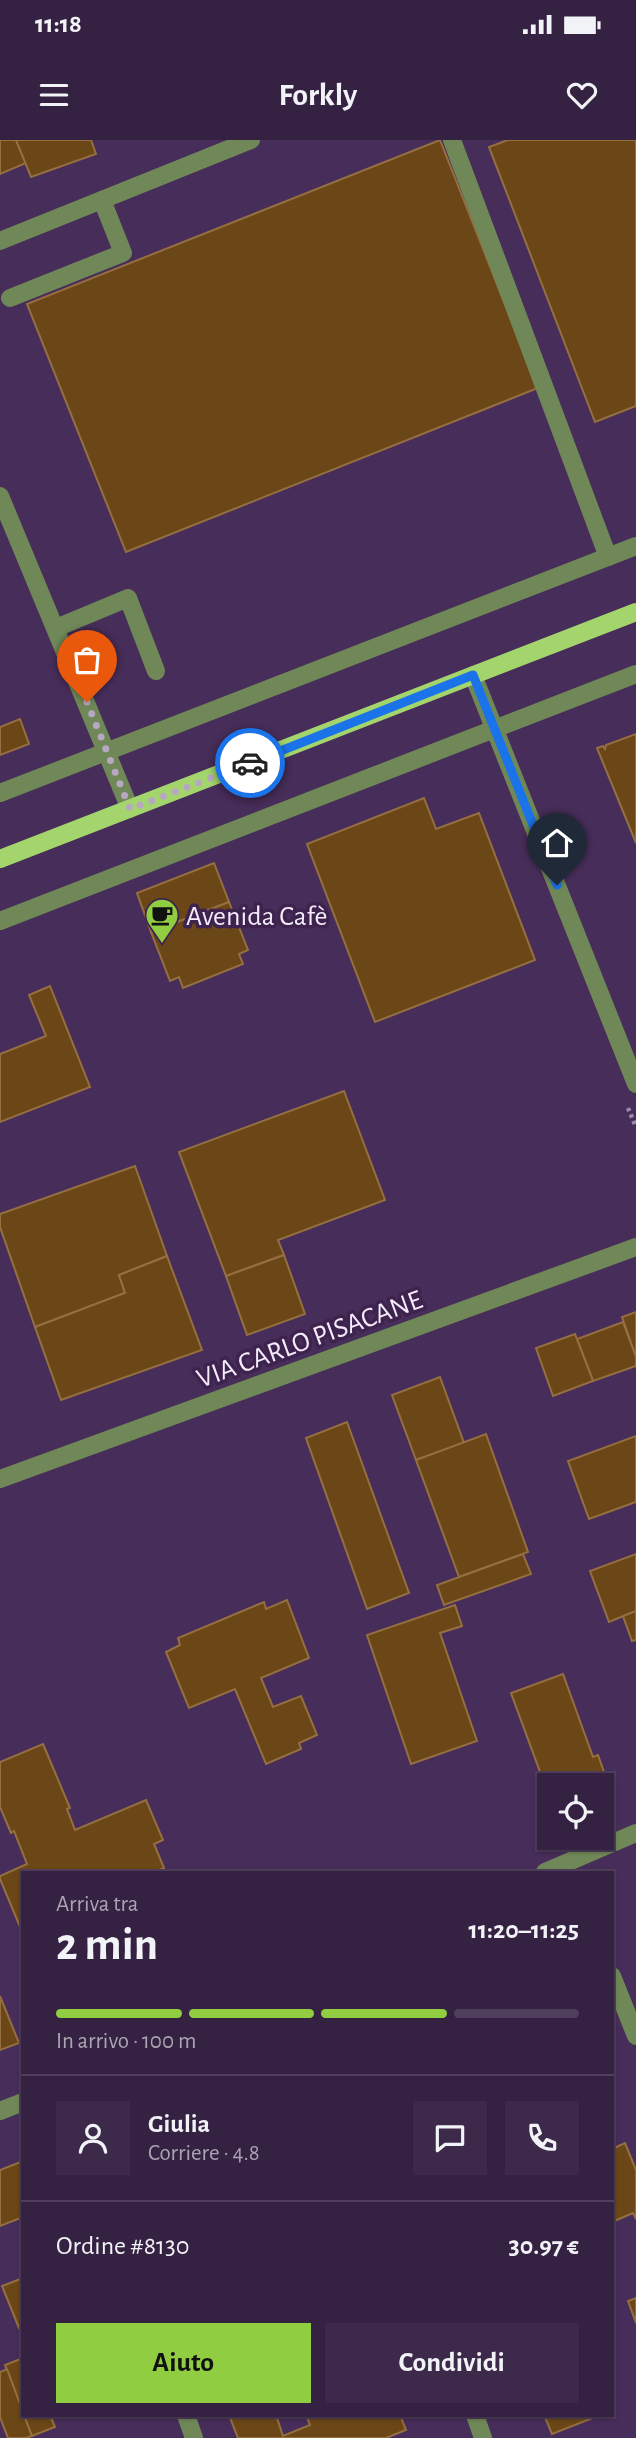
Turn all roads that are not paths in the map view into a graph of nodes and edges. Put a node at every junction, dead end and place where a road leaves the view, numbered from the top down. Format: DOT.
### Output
graph roads {
  1 [pos="251,140"];
  2 [pos="452,140"];
  3 [pos="102,200"];
  4 [pos="0,241"];
  5 [pos="10,298"];
  6 [pos="0,496"];
  7 [pos="636,546"];
  8 [pos="608,557"];
  9 [pos="636,612"];
  10 [pos="56,628"];
  11 [pos="156,671"];
  12 [pos="636,674"];
  13 [pos="473,675"];
  14 [pos="495,730"];
  15 [pos="108,751"];
  16 [pos="0,793"];
  17 [pos="130,809"];
  18 [pos="0,859"];
  19 [pos="1,920"];
  20 [pos="636,1084"];
  21 [pos="636,1247"];
  22 [pos="0,1479"];
  23 [pos="636,1833"];
  24 [pos="570,1868"];
  25 [pos="551,1871"];
  26 [pos="614,1981"];
  27 [pos="636,2036"];
  28 [pos="21,2103"];
  29 [pos="0,2111"];
  30 [pos="187,2417"];
  31 [pos="476,2417"];
  32 [pos="194,2438"];
  33 [pos="484,2438"];
  1 -- 3 [label="street"];
  2 -- 8 [label="street"];
  3 -- 4 [label="street"];
  3 -- 5 [label="street"];
  6 -- 10 [label="street"];
  7 -- 8 [label="street"];
  8 -- 15 [label="street"];
  9 -- 13 [label="main road"];
  10 -- 11 [label="street"];
  10 -- 15 [label="street"];
  12 -- 14 [label="street"];
  13 -- 14 [label="street"];
  13 -- 17 [label="main road"];
  14 -- 19 [label="street"];
  14 -- 20 [label="street"];
  15 -- 16 [label="street"];
  15 -- 17 [label="street"];
  17 -- 18 [label="main road"];
  21 -- 22 [label="street, VIA CARLO PISACANE"];
  23 -- 24 [label="street"];
  24 -- 25 [label="street"];
  26 -- 27 [label="street"];
  28 -- 29 [label="street"];
  30 -- 32 [label="street"];
  31 -- 33 [label="street"];
}
